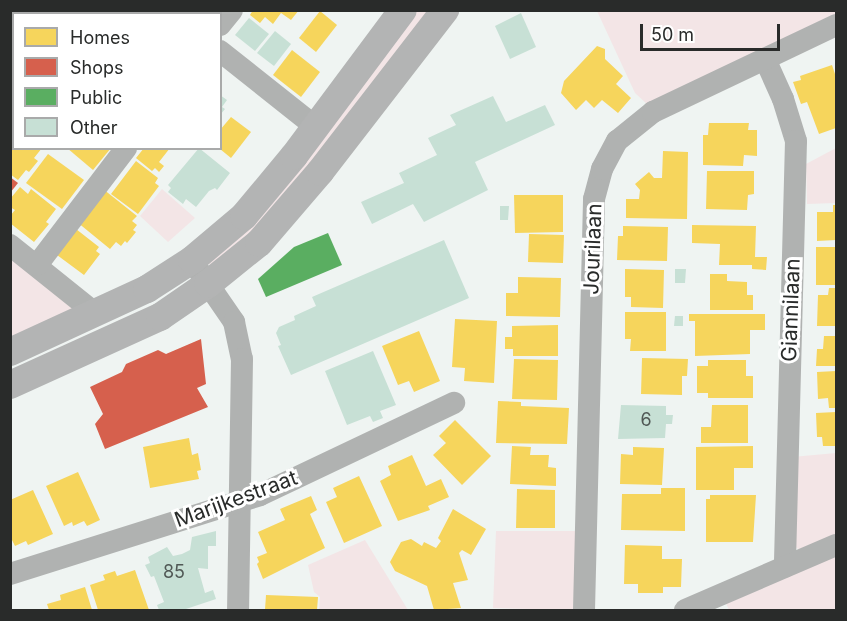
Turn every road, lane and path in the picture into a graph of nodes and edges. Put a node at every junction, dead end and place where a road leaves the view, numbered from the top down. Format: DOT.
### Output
graph roads {
  1 [pos="231,10"];
  2 [pos="403,10"];
  3 [pos="445,10"];
  4 [pos="222,22"];
  5 [pos="837,25"];
  6 [pos="222,53"];
  7 [pos="765,59"];
  8 [pos="316,126"];
  9 [pos="124,150"];
  10 [pos="10,245"];
  11 [pos="192,260"];
  12 [pos="37,265"];
  13 [pos="208,284"];
  14 [pos="96,314"];
  15 [pos="10,352"];
  16 [pos="10,385"];
  17 [pos="454,403"];
  18 [pos="238,503"];
  19 [pos="837,546"];
  20 [pos="784,567"];
  21 [pos="10,574"];
  22 [pos="238,610"];
  23 [pos="584,610"];
  24 [pos="684,610"];
  1 -- 4 [label="street"];
  2 -- 8 [label="main road"];
  3 -- 13 [label="main road"];
  5 -- 7 [label="street, Jourilaan"];
  6 -- 8 [label="street"];
  7 -- 20 [label="street, Giannilaan"];
  7 -- 23 [label="street, Jourilaan"];
  8 -- 11 [label="main road"];
  9 -- 12 [label="street"];
  10 -- 12 [label="street"];
  11 -- 13 [label="street"];
  11 -- 14 [label="main road"];
  12 -- 14 [label="street"];
  13 -- 16 [label="main road"];
  13 -- 18 [label="street"];
  14 -- 15 [label="main road"];
  17 -- 18 [label="street, Marijkestraat"];
  18 -- 21 [label="street, Marijkestraat"];
  18 -- 22 [label="street"];
  19 -- 20 [label="street"];
  20 -- 24 [label="street"];
}
